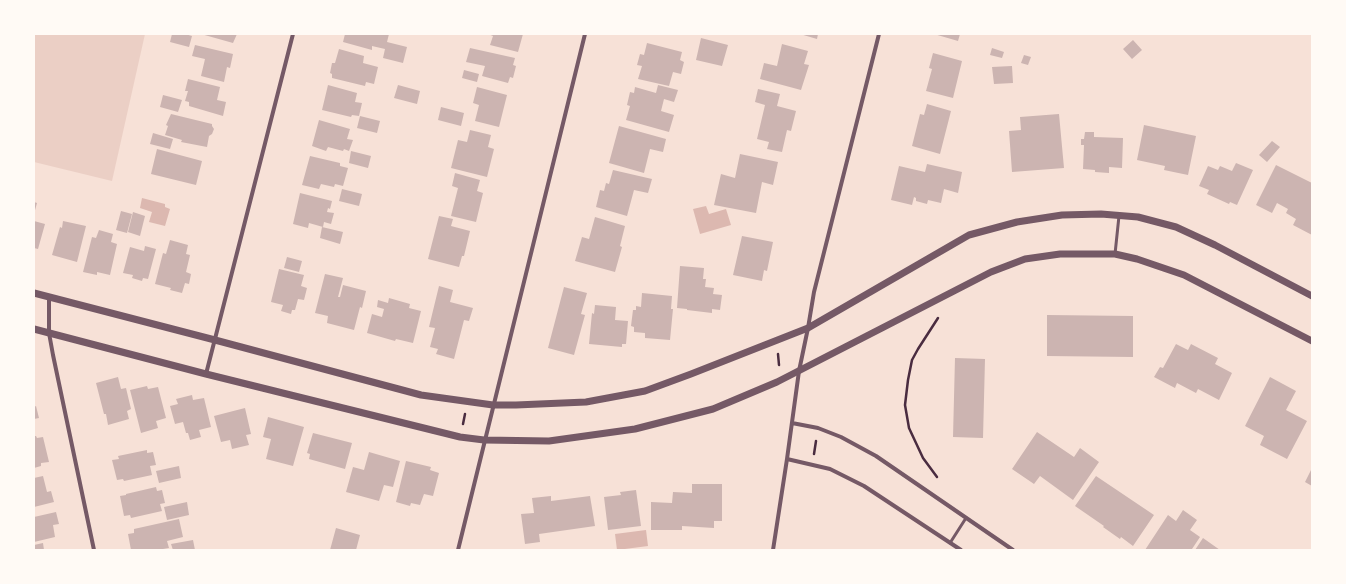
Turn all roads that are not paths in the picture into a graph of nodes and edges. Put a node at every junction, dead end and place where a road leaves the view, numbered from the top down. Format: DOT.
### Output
graph roads {
  1 [pos="293,34"];
  2 [pos="586,34"];
  3 [pos="879,34"];
  4 [pos="1119,216"];
  5 [pos="1115,254"];
  6 [pos="34,293"];
  7 [pos="1312,296"];
  8 [pos="49,297"];
  9 [pos="808,328"];
  10 [pos="34,329"];
  11 [pos="49,333"];
  12 [pos="215,340"];
  13 [pos="1312,341"];
  14 [pos="798,371"];
  15 [pos="206,374"];
  16 [pos="493,405"];
  17 [pos="792,423"];
  18 [pos="484,440"];
  19 [pos="787,459"];
  20 [pos="966,518"];
  21 [pos="950,543"];
  22 [pos="94,550"];
  23 [pos="458,550"];
  24 [pos="773,550"];
  25 [pos="961,550"];
  26 [pos="1013,550"];
  1 -- 12 [label="street"];
  2 -- 16 [label="street"];
  3 -- 9 [label="street"];
  4 -- 5 [label="lane"];
  4 -- 7 [label="street"];
  4 -- 9 [label="street"];
  5 -- 13 [label="street"];
  5 -- 14 [label="street"];
  6 -- 8 [label="street"];
  8 -- 11 [label="street"];
  8 -- 12 [label="street"];
  9 -- 14 [label="street"];
  9 -- 16 [label="street"];
  10 -- 11 [label="street"];
  11 -- 15 [label="street"];
  11 -- 22 [label="street"];
  12 -- 15 [label="street"];
  12 -- 16 [label="street"];
  14 -- 17 [label="street"];
  14 -- 18 [label="street"];
  15 -- 18 [label="street"];
  16 -- 18 [label="street"];
  17 -- 19 [label="street"];
  17 -- 20 [label="street"];
  18 -- 23 [label="street"];
  19 -- 21 [label="street"];
  19 -- 24 [label="street"];
  20 -- 21 [label="lane"];
  20 -- 26 [label="street"];
  21 -- 25 [label="street"];
}
